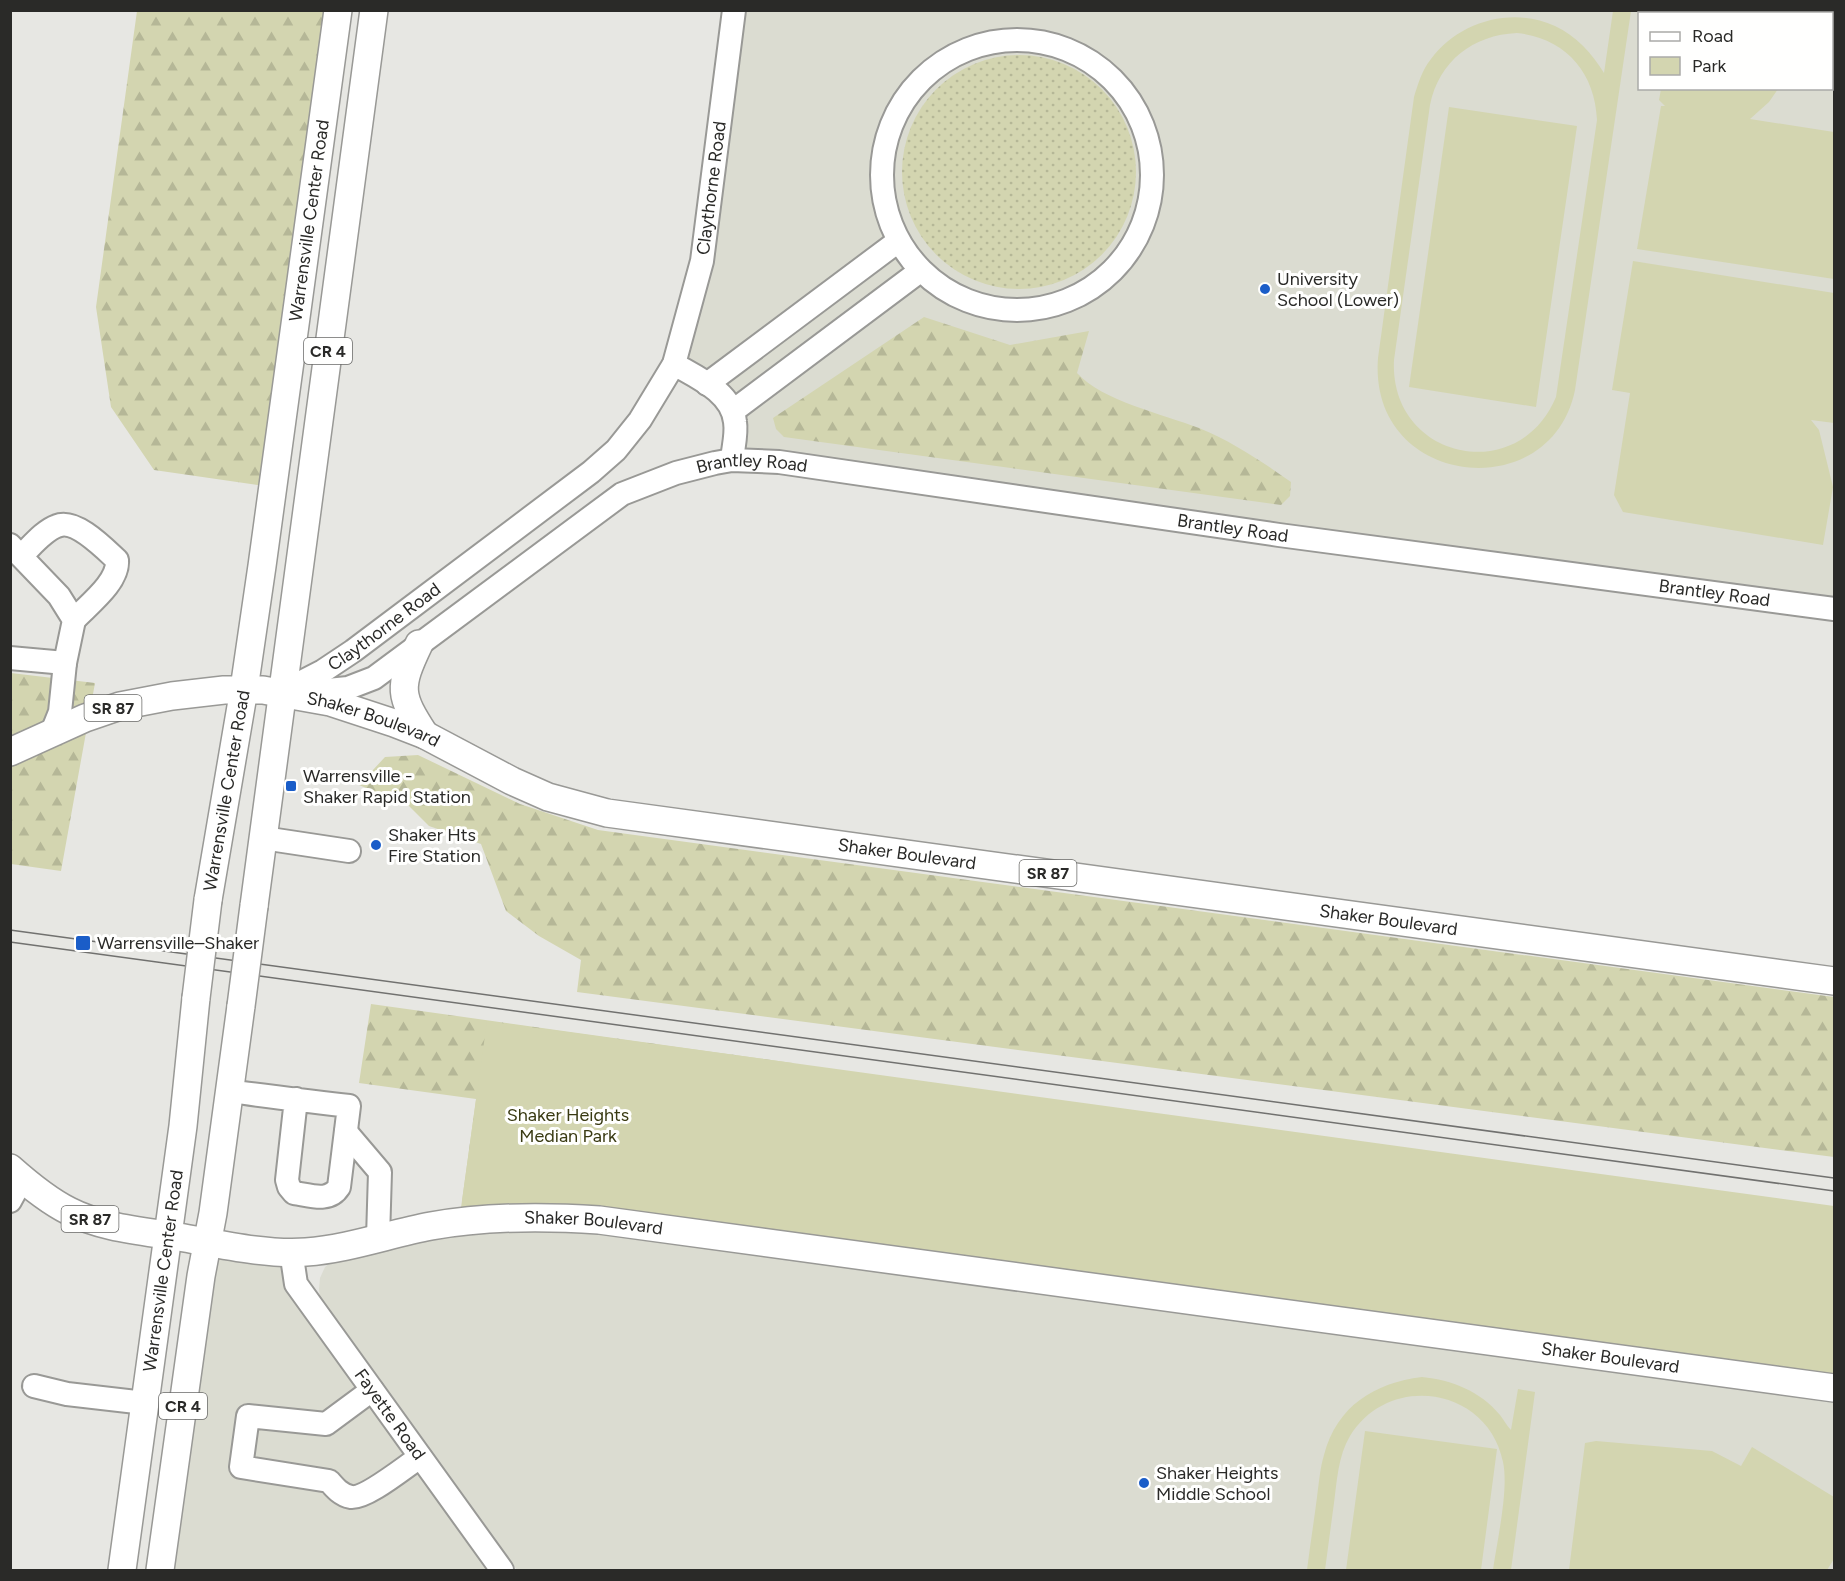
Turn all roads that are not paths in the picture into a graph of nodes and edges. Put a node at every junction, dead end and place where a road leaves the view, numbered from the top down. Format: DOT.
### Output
graph roads {
  1 [pos="338,10"];
  2 [pos="374,10"];
  3 [pos="734,10"];
  4 [pos="897,242"];
  5 [pos="920,271"];
  6 [pos="674,364"];
  7 [pos="707,384"];
  8 [pos="733,411"];
  9 [pos="732,460"];
  10 [pos="635,488"];
  11 [pos="16,551"];
  12 [pos="1834,609"];
  13 [pos="74,620"];
  14 [pos="418,644"];
  15 [pos="10,658"];
  16 [pos="65,663"];
  17 [pos="244,689"];
  18 [pos="282,693"];
  19 [pos="52,732"];
  20 [pos="425,735"];
  21 [pos="10,752"];
  22 [pos="263,838"];
  23 [pos="349,851"];
  24 [pos="1834,981"];
  25 [pos="230,1091"];
  26 [pos="296,1100"];
  27 [pos="346,1132"];
  28 [pos="14,1183"];
  29 [pos="168,1235"];
  30 [pos="378,1238"];
  31 [pos="207,1242"];
  32 [pos="294,1253"];
  33 [pos="34,1386"];
  34 [pos="1834,1388"];
  35 [pos="372,1390"];
  36 [pos="145,1403"];
  37 [pos="420,1457"];
  38 [pos="122,1570"];
  39 [pos="160,1570"];
  40 [pos="502,1570"];
  1 -- 17 [label="main road, Warrensville Center Road / CR 4"];
  2 -- 18 [label="main road, Warrensville Center Road / CR 4"];
  3 -- 6 [label="street, Claythorne Road"];
  4 -- 5 [label="street"];
  4 -- 5 [label="street"];
  4 -- 7 [label="street"];
  5 -- 8 [label="street"];
  6 -- 7 [label="street"];
  6 -- 18 [label="street, Claythorne Road"];
  7 -- 8 [label="street"];
  8 -- 9 [label="street"];
  9 -- 10 [label="street, Brantley Road"];
  9 -- 12 [label="street, Brantley Road"];
  10 -- 14 [label="street, Claythorne Road"];
  11 -- 13 [label="street"];
  11 -- 13 [label="street"];
  13 -- 16 [label="street"];
  14 -- 18 [label="street, Claythorne Road"];
  14 -- 20 [label="main road"];
  15 -- 16 [label="street"];
  16 -- 19 [label="street"];
  17 -- 18 [label="main road, Shaker Boulevard / SR 87"];
  17 -- 19 [label="main road, Shaker Boulevard / SR 87"];
  17 -- 29 [label="main road, Warrensville Center Road / CR 4, bridge"];
  18 -- 20 [label="main road, Shaker Boulevard / SR 87"];
  18 -- 22 [label="main road, Warrensville Center Road / CR 4"];
  19 -- 21 [label="main road, Shaker Boulevard / SR 87"];
  20 -- 24 [label="main road, Shaker Boulevard / SR 87"];
  22 -- 23 [label="street"];
  22 -- 25 [label="main road, Warrensville Center Road / CR 4, bridge"];
  25 -- 26 [label="street"];
  25 -- 31 [label="main road, Warrensville Center Road / CR 4"];
  26 -- 27 [label="street"];
  26 -- 27 [label="street"];
  27 -- 30 [label="street"];
  28 -- 29 [label="main road, Shaker Boulevard / SR 87"];
  29 -- 31 [label="main road, Shaker Boulevard / SR 87"];
  29 -- 36 [label="main road, Warrensville Center Road / CR 4"];
  30 -- 32 [label="main road, Shaker Boulevard / SR 87"];
  30 -- 34 [label="main road, Shaker Boulevard / SR 87"];
  31 -- 32 [label="main road, Shaker Boulevard / SR 87"];
  31 -- 39 [label="main road, Warrensville Center Road / CR 4"];
  32 -- 35 [label="street, Fayette Road"];
  33 -- 36 [label="street"];
  35 -- 37 [label="street, Fayette Road"];
  35 -- 37 [label="street"];
  36 -- 38 [label="main road, Warrensville Center Road / CR 4"];
  37 -- 40 [label="street, Fayette Road"];
}
